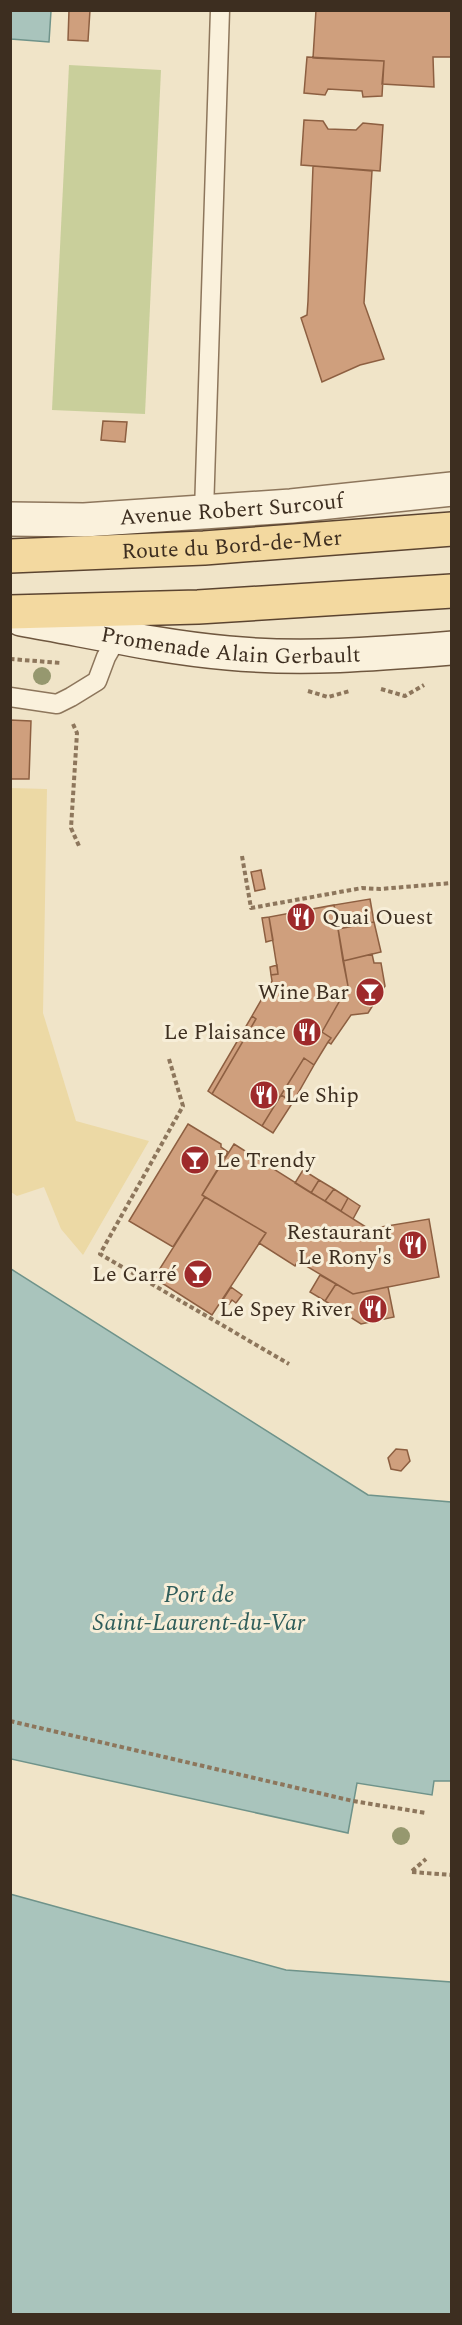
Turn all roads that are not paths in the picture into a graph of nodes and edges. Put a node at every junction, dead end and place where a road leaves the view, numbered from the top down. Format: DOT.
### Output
graph roads {
  1 [pos="220,10"];
  2 [pos="451,489"];
  3 [pos="204,512"];
  4 [pos="10,519"];
  5 [pos="452,530"];
  6 [pos="10,556"];
  7 [pos="452,591"];
  8 [pos="10,612"];
  9 [pos="10,618"];
  10 [pos="118,636"];
  11 [pos="452,648"];
  12 [pos="10,698"];
  1 -- 3 [label="lane"];
  2 -- 3 [label="street, Avenue Robert Surcouf"];
  3 -- 4 [label="street, Avenue Robert Surcouf"];
  5 -- 6 [label="main road, Route du Bord-de-Mer"];
  7 -- 8 [label="main road"];
  9 -- 10 [label="street, Promenade Alain Gerbault"];
  10 -- 11 [label="street, Promenade Alain Gerbault"];
  10 -- 12 [label="lane"];
}
